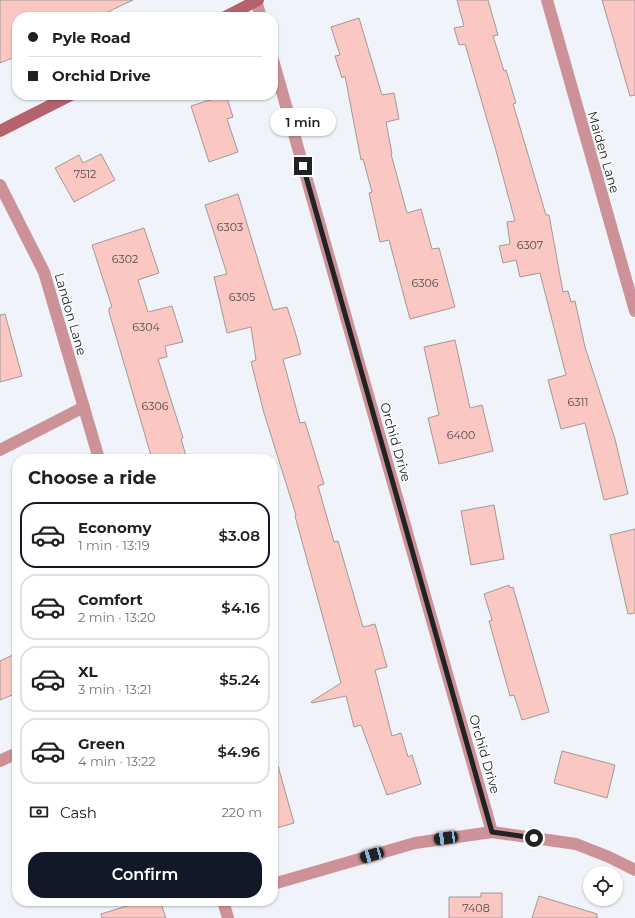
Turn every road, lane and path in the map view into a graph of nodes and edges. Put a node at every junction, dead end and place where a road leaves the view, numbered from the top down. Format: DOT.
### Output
graph roads {
  1 [pos="257,0"];
  2 [pos="547,0"];
  3 [pos="234,12"];
  4 [pos="260,12"];
  5 [pos="278,78"];
  6 [pos="61,100"];
  7 [pos="0,131"];
  8 [pos="0,185"];
  9 [pos="635,311"];
  10 [pos="84,407"];
  11 [pos="0,450"];
  12 [pos="98,454"];
  13 [pos="12,755"];
  14 [pos="0,761"];
  15 [pos="492,832"];
  16 [pos="635,870"];
  17 [pos="278,883"];
  18 [pos="224,906"];
  19 [pos="228,918"];
  1 -- 3 [label="street"];
  1 -- 4 [label="street"];
  2 -- 9 [label="street, Maiden Lane"];
  5 -- 15 [label="street, Orchid Drive"];
  6 -- 7 [label="street"];
  8 -- 10 [label="street, Landon Lane"];
  10 -- 11 [label="street"];
  10 -- 12 [label="street, Landon Lane"];
  13 -- 14 [label="street"];
  15 -- 16 [label="street"];
  15 -- 17 [label="street"];
  18 -- 19 [label="street"];
}
